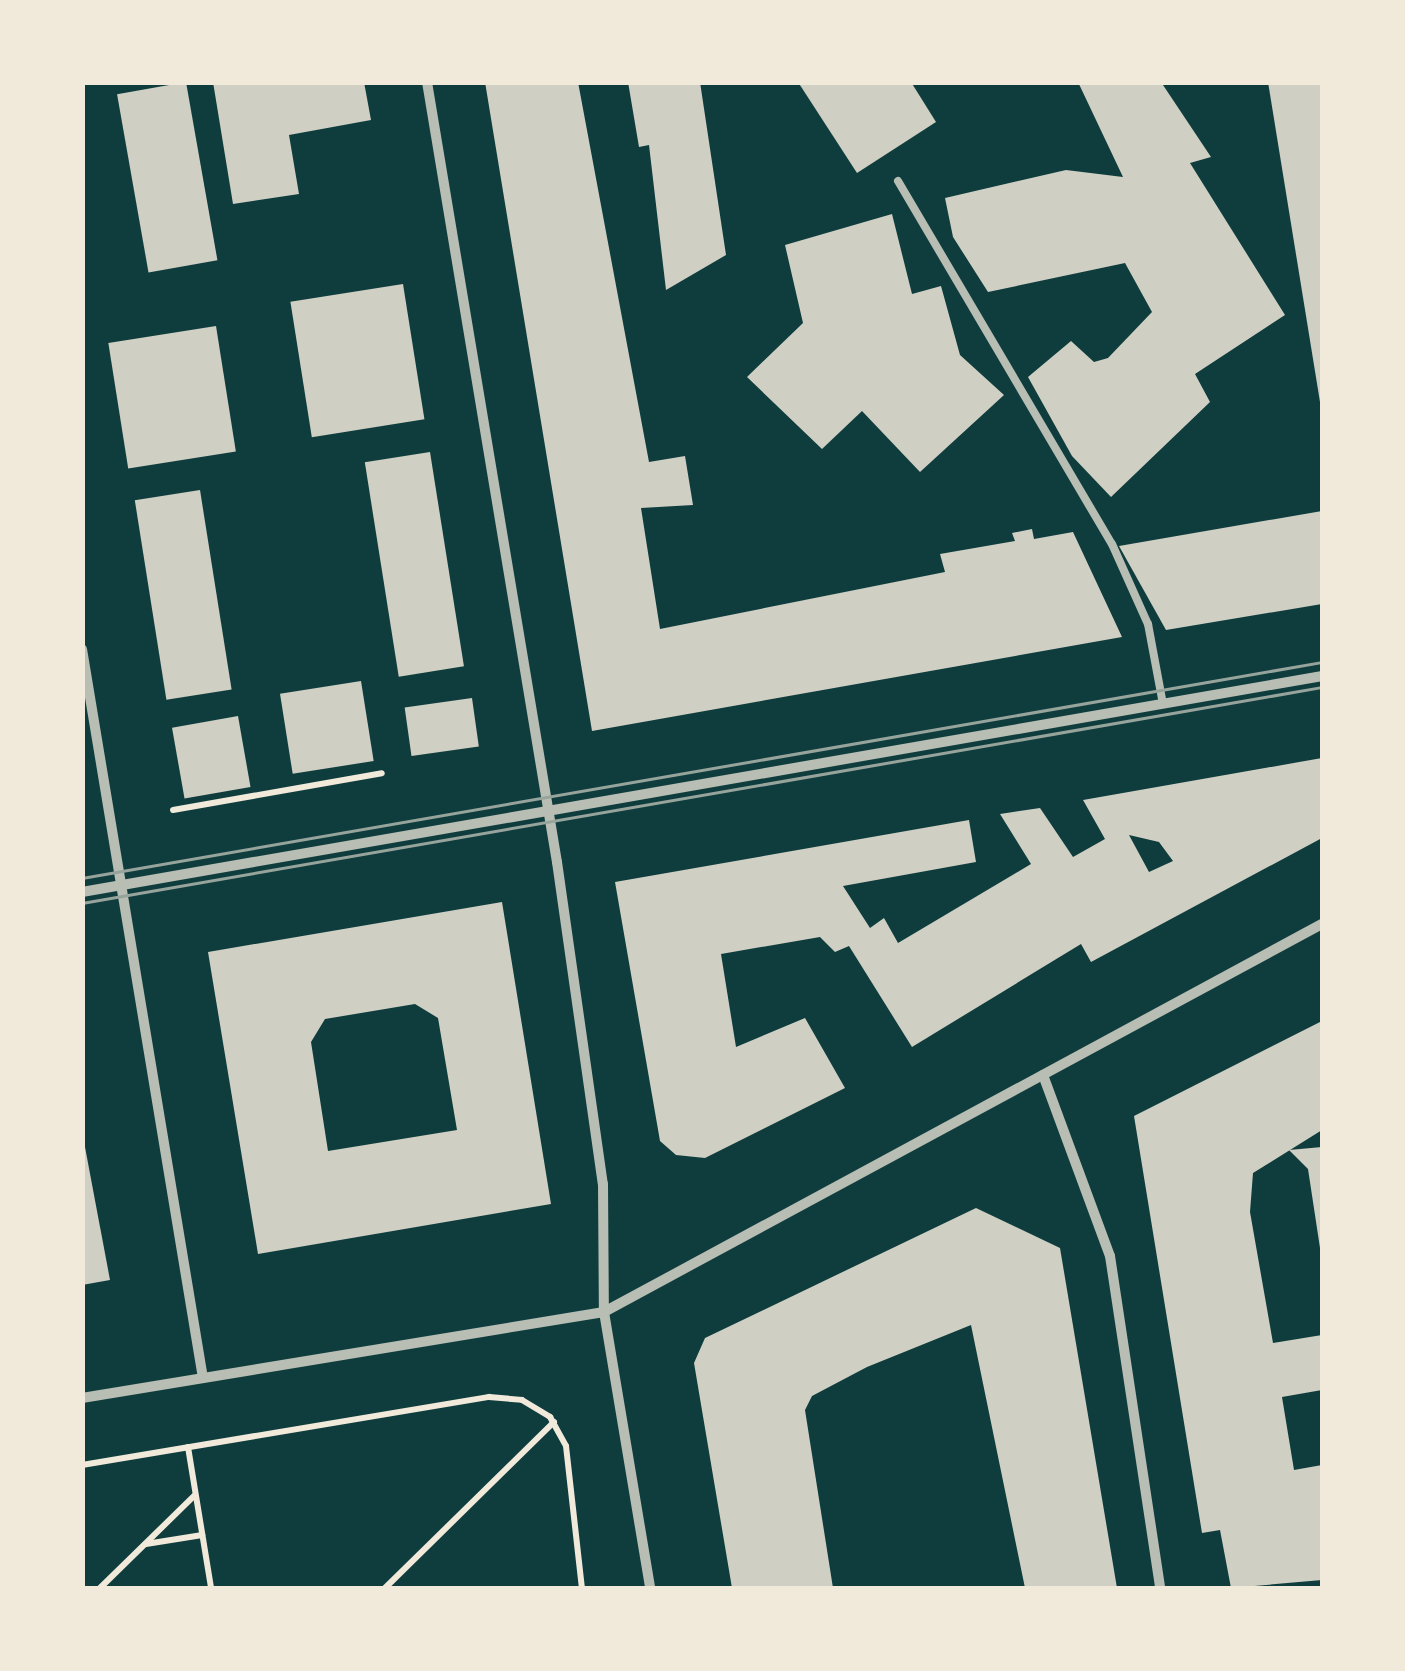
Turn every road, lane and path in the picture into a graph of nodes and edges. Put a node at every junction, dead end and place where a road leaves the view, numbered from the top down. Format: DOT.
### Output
graph roads {
  1 [pos="427,82"];
  2 [pos="898,181"];
  3 [pos="82,649"];
  4 [pos="1322,676"];
  5 [pos="1163,704"];
  6 [pos="382,773"];
  7 [pos="173,810"];
  8 [pos="549,811"];
  9 [pos="121,886"];
  10 [pos="82,892"];
  11 [pos="1322,924"];
  12 [pos="1043,1075"];
  13 [pos="604,1312"];
  14 [pos="204,1378"];
  15 [pos="82,1398"];
  16 [pos="554,1422"];
  17 [pos="188,1447"];
  18 [pos="82,1465"];
  19 [pos="195,1495"];
  20 [pos="202,1535"];
  21 [pos="145,1544"];
  22 [pos="100,1588"];
  23 [pos="210,1588"];
  24 [pos="385,1588"];
  25 [pos="582,1588"];
  26 [pos="650,1588"];
  27 [pos="1160,1588"];
  1 -- 8 [label="street"];
  2 -- 5 [label="lane"];
  3 -- 9 [label="street"];
  4 -- 5 [label="street"];
  5 -- 8 [label="street"];
  6 -- 7 [label="path"];
  8 -- 9 [label="street"];
  8 -- 13 [label="street"];
  9 -- 10 [label="street"];
  9 -- 14 [label="street"];
  11 -- 12 [label="street"];
  12 -- 13 [label="street"];
  12 -- 27 [label="street"];
  13 -- 14 [label="street"];
  13 -- 26 [label="street"];
  14 -- 15 [label="street"];
  16 -- 17 [label="path"];
  16 -- 24 [label="path"];
  16 -- 25 [label="path"];
  17 -- 18 [label="path"];
  17 -- 19 [label="path"];
  19 -- 20 [label="path"];
  19 -- 21 [label="path"];
  20 -- 21 [label="path"];
  20 -- 23 [label="path"];
  21 -- 22 [label="path"];
}
